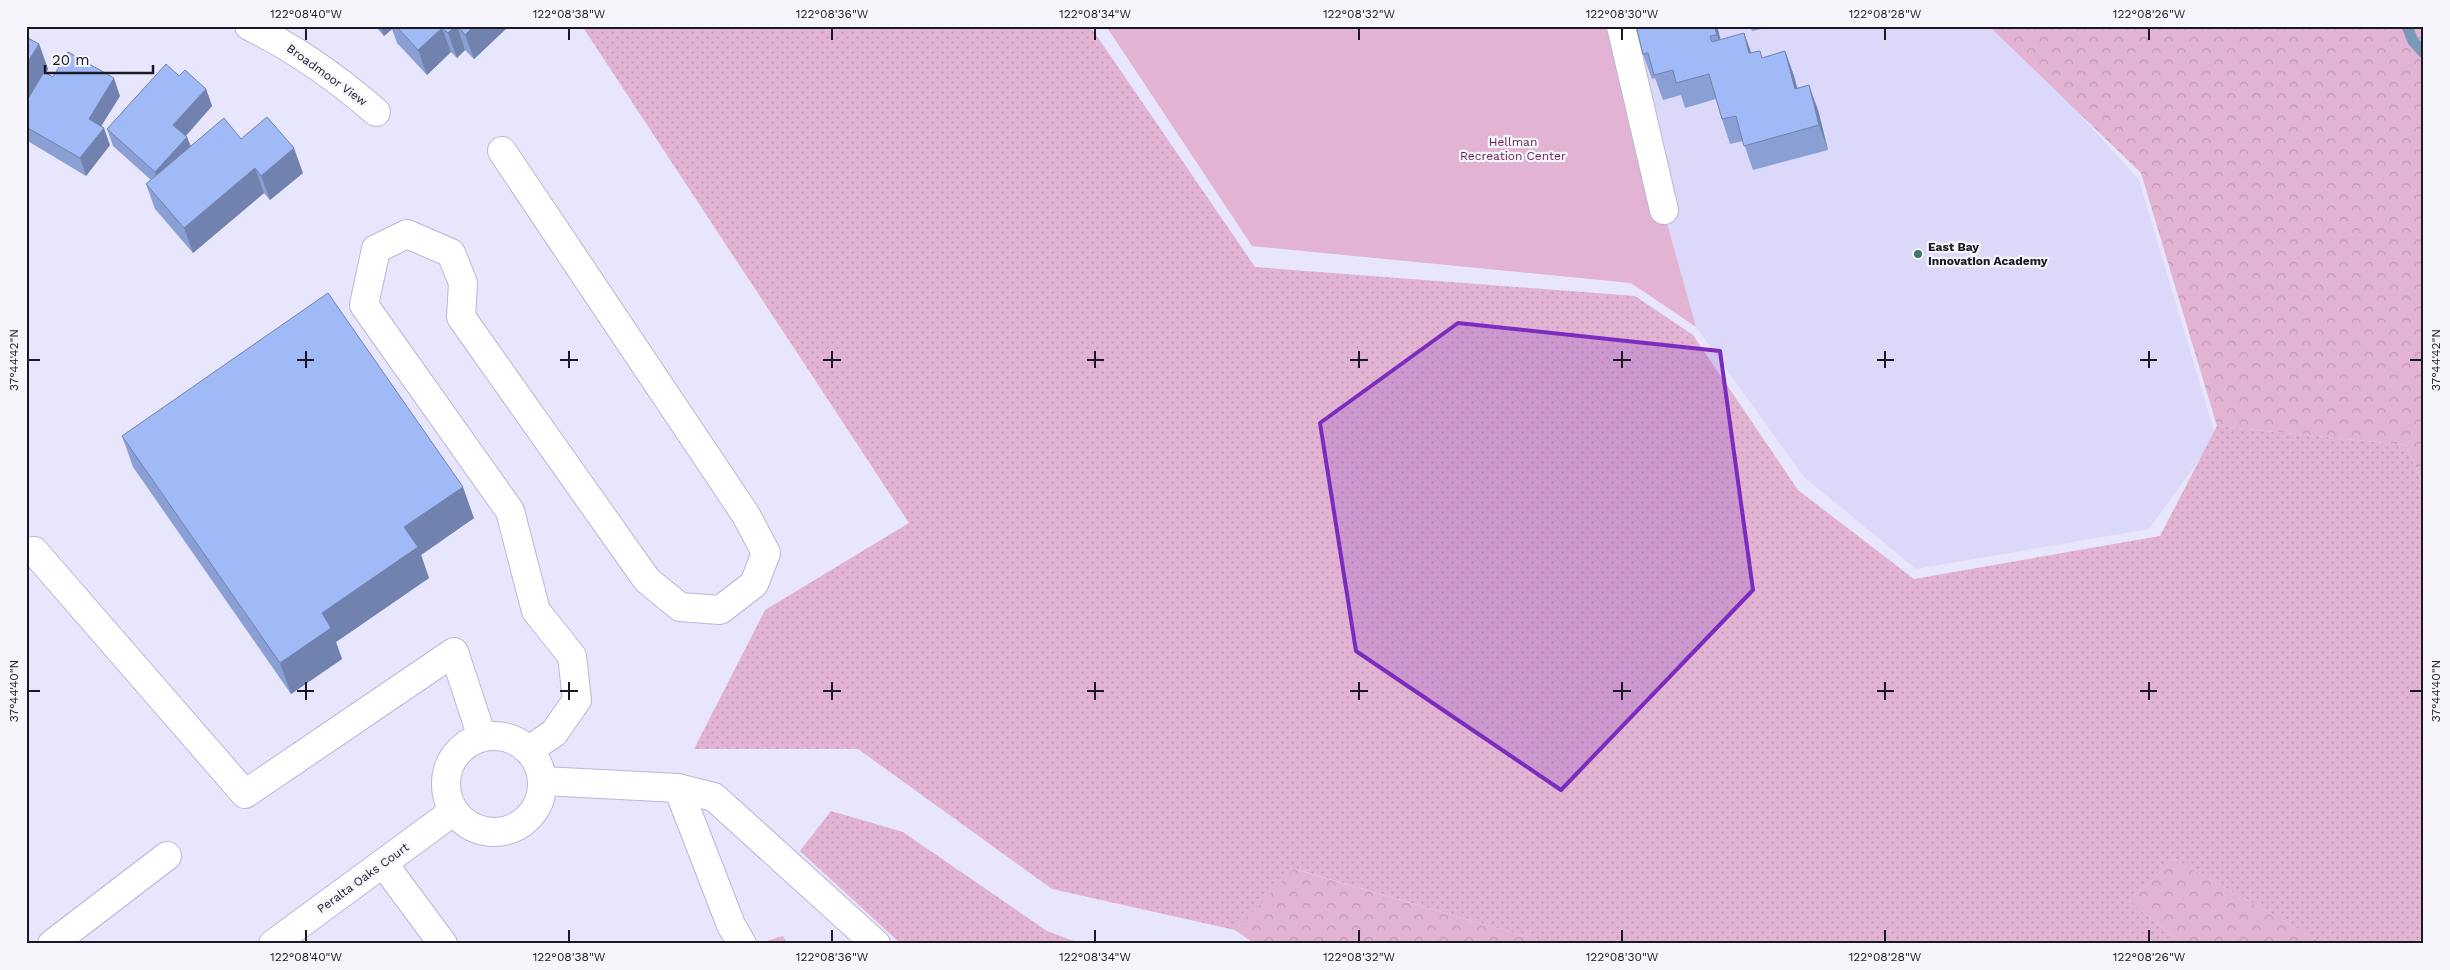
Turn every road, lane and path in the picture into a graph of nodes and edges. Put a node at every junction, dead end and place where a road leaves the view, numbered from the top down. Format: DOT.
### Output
graph roads {
  1 [pos="249,26"];
  2 [pos="1621,26"];
  3 [pos="376,112"];
  4 [pos="502,151"];
  5 [pos="1664,210"];
  6 [pos="34,551"];
  7 [pos="482,737"];
  8 [pos="530,750"];
  9 [pos="543,781"];
  10 [pos="678,788"];
  11 [pos="454,811"];
  12 [pos="167,856"];
  13 [pos="382,863"];
  14 [pos="52,944"];
  15 [pos="273,944"];
  16 [pos="442,944"];
  17 [pos="742,944"];
  18 [pos="876,944"];
  1 -- 3 [label="street, Broadmoor View"];
  2 -- 5 [label="street"];
  4 -- 8 [label="street"];
  6 -- 7 [label="street"];
  7 -- 8 [label="street"];
  7 -- 11 [label="street"];
  8 -- 9 [label="street"];
  9 -- 10 [label="street"];
  9 -- 11 [label="street"];
  10 -- 17 [label="street"];
  10 -- 18 [label="street"];
  11 -- 13 [label="street, Peralta Oaks Court"];
  12 -- 14 [label="street"];
  13 -- 15 [label="street, Peralta Oaks Court"];
  13 -- 16 [label="street"];
}
